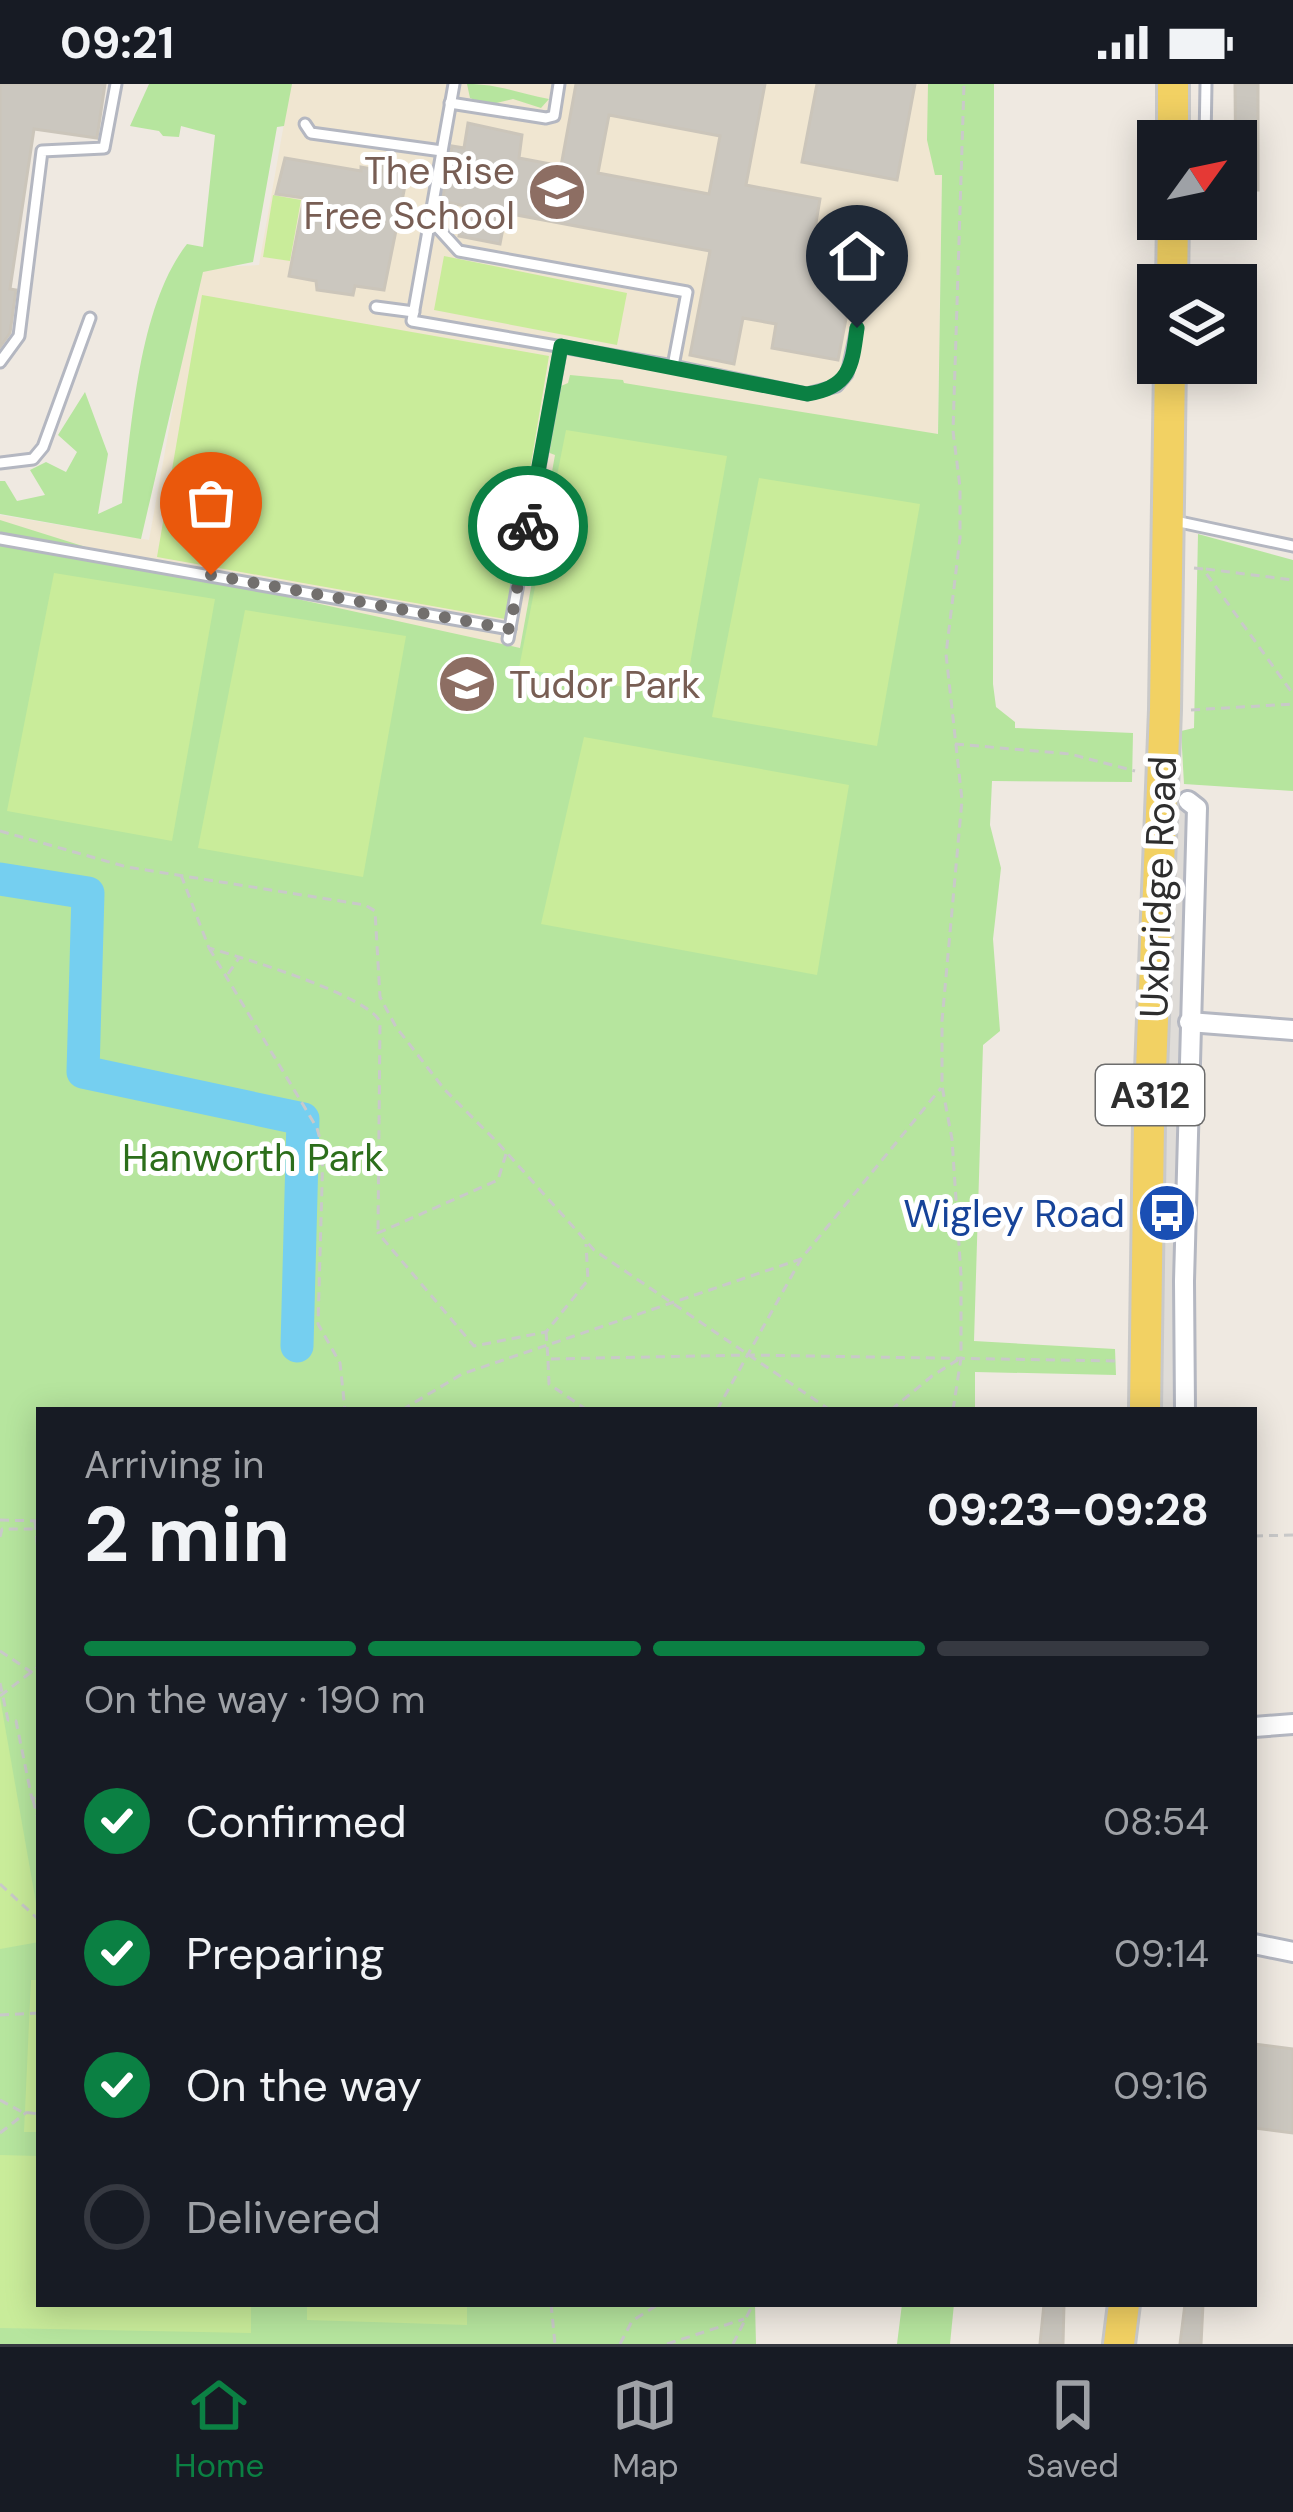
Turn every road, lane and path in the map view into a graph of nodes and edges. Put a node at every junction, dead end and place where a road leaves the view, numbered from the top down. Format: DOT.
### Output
graph roads {
  1 [pos="116,84"];
  2 [pos="454,84"];
  3 [pos="559,84"];
  4 [pos="964,84"];
  5 [pos="975,84"];
  6 [pos="1172,84"];
  7 [pos="1206,84"];
  8 [pos="965,92"];
  9 [pos="450,103"];
  10 [pos="1173,120"];
  11 [pos="1205,120"];
  12 [pos="305,124"];
  13 [pos="442,151"];
  14 [pos="430,219"];
  15 [pos="376,307"];
  16 [pos="414,312"];
  17 [pos="91,318"];
  18 [pos="857,328"];
  19 [pos="561,346"];
  20 [pos="0,362"];
  21 [pos="673,366"];
  22 [pos="1170,384"];
  23 [pos="0,464"];
  24 [pos="1168,520"];
  25 [pos="0,539"];
  26 [pos="1293,546"];
  27 [pos="1293,580"];
  28 [pos="1293,694"];
  29 [pos="1293,704"];
  30 [pos="1193,710"];
  31 [pos="954,744"];
  32 [pos="1138,772"];
  33 [pos="1188,801"];
  34 [pos="0,831"];
  35 [pos="181,873"];
  36 [pos="209,948"];
  37 [pos="241,958"];
  38 [pos="226,978"];
  39 [pos="388,1014"];
  40 [pos="379,1018"];
  41 [pos="1189,1022"];
  42 [pos="1293,1030"];
  43 [pos="942,1086"];
  44 [pos="506,1152"];
  45 [pos="378,1233"];
  46 [pos="586,1242"];
  47 [pos="801,1259"];
  48 [pos="673,1301"];
  49 [pos="546,1332"];
  50 [pos="547,1345"];
  51 [pos="748,1355"];
  52 [pos="961,1358"];
  53 [pos="548,1359"];
  54 [pos="1145,1361"];
  55 [pos="345,1407"];
  56 [pos="407,1407"];
  57 [pos="583,1407"];
  58 [pos="719,1407"];
  59 [pos="826,1407"];
  60 [pos="895,1407"];
  61 [pos="953,1407"];
  62 [pos="1145,1407"];
  63 [pos="1185,1407"];
  64 [pos="0,1520"];
  65 [pos="36,1521"];
  66 [pos="36,1529"];
  67 [pos="1293,1535"];
  68 [pos="1257,1536"];
  69 [pos="0,1537"];
  70 [pos="0,1651"];
  71 [pos="36,1668"];
  72 [pos="32,1671"];
  73 [pos="36,1674"];
  74 [pos="0,1683"];
  75 [pos="1,1695"];
  76 [pos="1293,1724"];
  77 [pos="1257,1726"];
  78 [pos="36,1797"];
  79 [pos="0,1884"];
  80 [pos="36,1918"];
  81 [pos="1257,1946"];
  82 [pos="1293,1952"];
  83 [pos="36,2013"];
  84 [pos="0,2014"];
  85 [pos="0,2100"];
  86 [pos="27,2113"];
  87 [pos="36,2114"];
  88 [pos="0,2133"];
  89 [pos="551,2307"];
  90 [pos="654,2307"];
  91 [pos="751,2307"];
  92 [pos="1124,2307"];
  93 [pos="744,2319"];
  94 [pos="555,2344"];
  95 [pos="620,2344"];
  96 [pos="667,2344"];
  97 [pos="733,2344"];
  98 [pos="1119,2344"];
  1 -- 20 [label="lane"];
  2 -- 9 [label="lane"];
  3 -- 9 [label="lane"];
  4 -- 8 [label="path"];
  5 -- 8 [label="path"];
  6 -- 10 [label="main road"];
  7 -- 11 [label="lane"];
  8 -- 31 [label="path"];
  9 -- 13 [label="lane"];
  12 -- 13 [label="lane"];
  13 -- 14 [label="lane"];
  14 -- 16 [label="lane"];
  14 -- 21 [label="lane"];
  15 -- 16 [label="lane"];
  16 -- 19 [label="lane"];
  17 -- 23 [label="lane"];
  18 -- 21 [label="lane"];
  19 -- 21 [label="lane"];
  19 -- 25 [label="lane"];
  22 -- 24 [label="main road, Uxbridge Road / A312"];
  24 -- 26 [label="lane"];
  24 -- 54 [label="main road, Uxbridge Road / A312"];
  27 -- 28 [label="path"];
  29 -- 30 [label="path"];
  31 -- 32 [label="path"];
  31 -- 43 [label="path"];
  33 -- 41 [label="street, Uxbridge Road"];
  34 -- 35 [label="path"];
  35 -- 36 [label="path"];
  35 -- 39 [label="path"];
  36 -- 37 [label="path"];
  36 -- 38 [label="path"];
  37 -- 38 [label="path"];
  37 -- 40 [label="path"];
  38 -- 55 [label="path"];
  39 -- 40 [label="path"];
  39 -- 44 [label="path"];
  40 -- 45 [label="path"];
  41 -- 42 [label="street"];
  41 -- 63 [label="street, Uxbridge Road"];
  43 -- 47 [label="path"];
  43 -- 52 [label="path"];
  44 -- 45 [label="path"];
  44 -- 46 [label="path"];
  45 -- 49 [label="path"];
  46 -- 48 [label="path"];
  46 -- 49 [label="path"];
  47 -- 48 [label="path"];
  47 -- 51 [label="path"];
  48 -- 50 [label="path"];
  48 -- 51 [label="path"];
  49 -- 50 [label="path"];
  50 -- 53 [label="path"];
  50 -- 56 [label="path"];
  51 -- 52 [label="path"];
  51 -- 53 [label="path"];
  51 -- 58 [label="path"];
  51 -- 59 [label="path"];
  52 -- 54 [label="path"];
  52 -- 60 [label="path"];
  52 -- 61 [label="path"];
  53 -- 57 [label="path"];
  54 -- 62 [label="main road, Uxbridge Road / A312"];
  64 -- 65 [label="path"];
  66 -- 69 [label="path"];
  67 -- 68 [label="path"];
  70 -- 72 [label="path"];
  71 -- 72 [label="path"];
  72 -- 73 [label="path"];
  72 -- 75 [label="path"];
  74 -- 75 [label="path"];
  75 -- 78 [label="path"];
  76 -- 77 [label="street"];
  79 -- 80 [label="path"];
  81 -- 82 [label="street"];
  83 -- 84 [label="path"];
  85 -- 86 [label="path"];
  86 -- 87 [label="path"];
  86 -- 88 [label="path"];
  89 -- 94 [label="path"];
  90 -- 95 [label="path"];
  91 -- 93 [label="path"];
  92 -- 98 [label="main road"];
  93 -- 96 [label="path"];
  93 -- 97 [label="path"];
}
